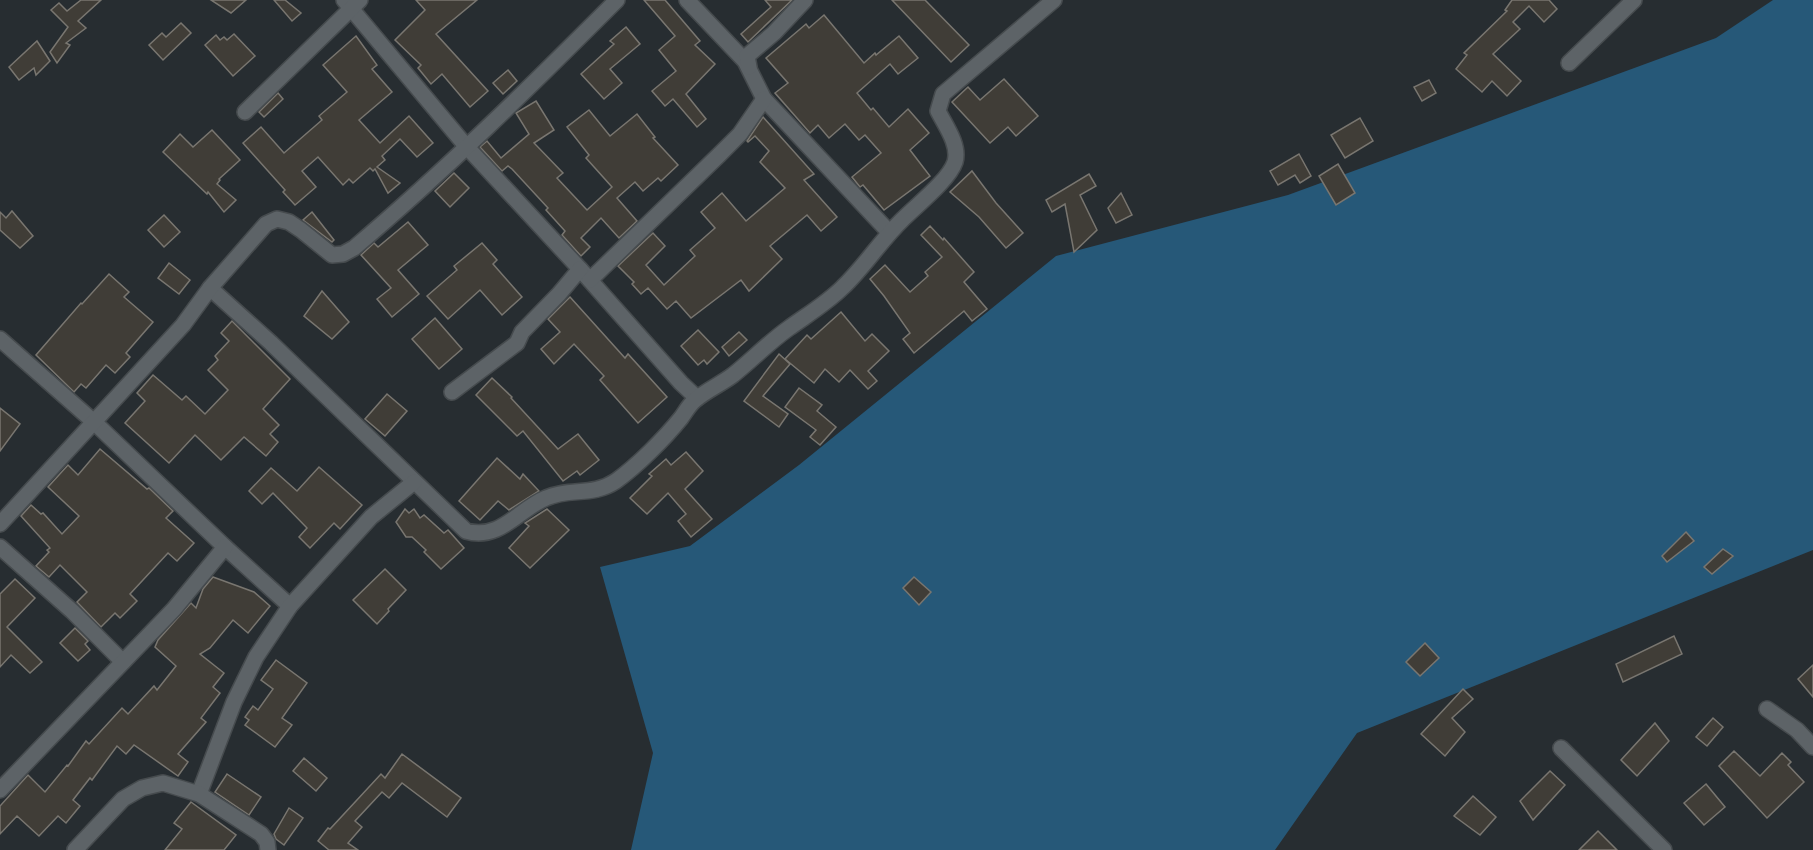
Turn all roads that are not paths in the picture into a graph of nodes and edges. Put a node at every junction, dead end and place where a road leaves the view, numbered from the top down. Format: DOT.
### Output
graph roads {
  1 [pos="617,0"];
  2 [pos="687,0"];
  3 [pos="805,0"];
  4 [pos="1054,0"];
  5 [pos="1634,0"];
  6 [pos="352,3"];
  7 [pos="1569,63"];
  8 [pos="749,67"];
  9 [pos="764,99"];
  10 [pos="244,112"];
  11 [pos="466,146"];
  12 [pos="889,232"];
  13 [pos="585,274"];
  14 [pos="210,288"];
  15 [pos="0,339"];
  16 [pos="452,392"];
  17 [pos="698,398"];
  18 [pos="94,422"];
  19 [pos="414,482"];
  20 [pos="0,524"];
  21 [pos="0,547"];
  22 [pos="225,547"];
  23 [pos="290,606"];
  24 [pos="123,662"];
  25 [pos="1767,709"];
  26 [pos="1813,747"];
  27 [pos="1561,748"];
  28 [pos="0,790"];
  29 [pos="199,794"];
  30 [pos="75,850"];
  31 [pos="268,850"];
  32 [pos="1664,850"];
  1 -- 11 [label="street"];
  2 -- 8 [label="street"];
  3 -- 8 [label="street"];
  4 -- 12 [label="street"];
  5 -- 7 [label="street"];
  6 -- 10 [label="street"];
  6 -- 11 [label="street"];
  8 -- 9 [label="street"];
  9 -- 12 [label="street"];
  9 -- 13 [label="street"];
  11 -- 13 [label="street"];
  11 -- 14 [label="street"];
  12 -- 17 [label="street"];
  13 -- 16 [label="street"];
  13 -- 17 [label="street"];
  14 -- 18 [label="street"];
  14 -- 19 [label="street"];
  15 -- 18 [label="street"];
  17 -- 19 [label="street"];
  18 -- 20 [label="street"];
  18 -- 22 [label="street"];
  19 -- 23 [label="street"];
  21 -- 24 [label="street"];
  22 -- 23 [label="street"];
  22 -- 24 [label="street"];
  23 -- 29 [label="street"];
  24 -- 28 [label="street"];
  25 -- 26 [label="street"];
  27 -- 32 [label="street"];
  29 -- 30 [label="street"];
  29 -- 31 [label="street"];
}
